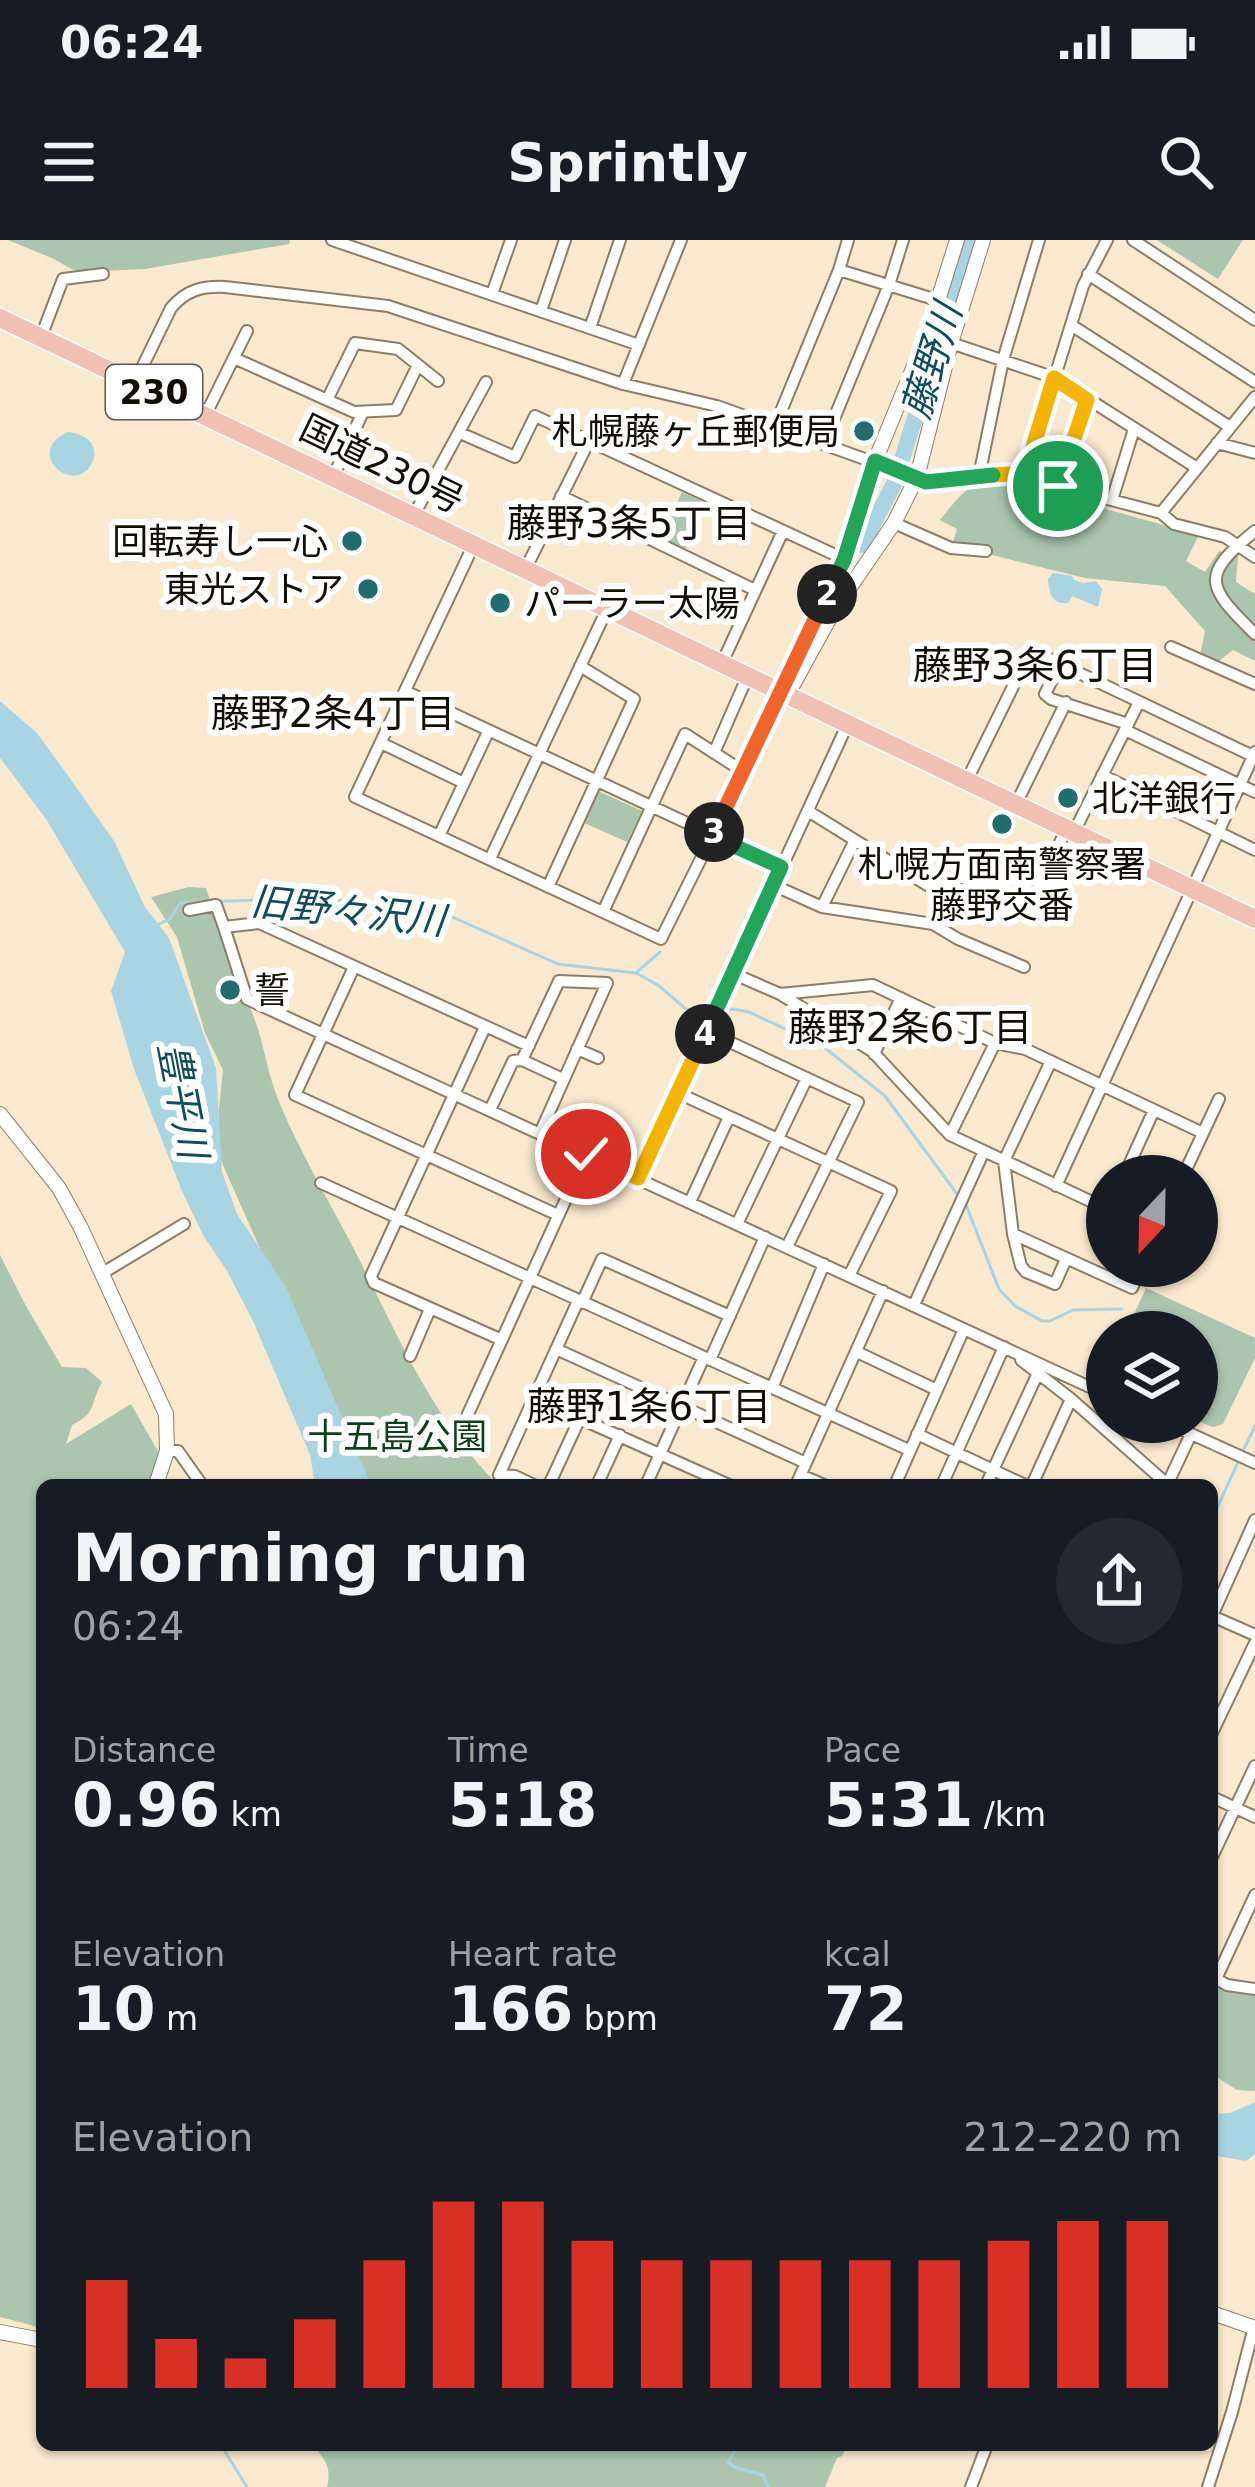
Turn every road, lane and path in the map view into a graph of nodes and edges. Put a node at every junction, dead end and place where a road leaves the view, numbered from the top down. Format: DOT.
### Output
graph roads {
  1 [pos="332,240"];
  2 [pos="494,240"];
  3 [pos="566,240"];
  4 [pos="620,240"];
  5 [pos="681,240"];
  6 [pos="848,240"];
  7 [pos="903,240"];
  8 [pos="957,240"];
  9 [pos="983,240"];
  10 [pos="1039,240"];
  11 [pos="1107,240"];
  12 [pos="1133,240"];
  13 [pos="510,242"];
  14 [pos="839,270"];
  15 [pos="103,274"];
  16 [pos="1088,274"];
  17 [pos="889,285"];
  18 [pos="492,294"];
  19 [pos="937,300"];
  20 [pos="541,310"];
  21 [pos="0,318"];
  22 [pos="1255,320"];
  23 [pos="1071,325"];
  24 [pos="590,328"];
  25 [pos="247,332"];
  26 [pos="41,338"];
  27 [pos="951,343"];
  28 [pos="639,345"];
  29 [pos="234,358"];
  30 [pos="1003,360"];
  31 [pos="418,365"];
  32 [pos="1054,378"];
  33 [pos="438,381"];
  34 [pos="136,382"];
  35 [pos="486,382"];
  36 [pos="1255,382"];
  37 [pos="623,384"];
  38 [pos="1255,397"];
  39 [pos="327,400"];
  40 [pos="1087,400"];
  41 [pos="363,412"];
  42 [pos="205,416"];
  43 [pos="775,426"];
  44 [pos="1231,427"];
  45 [pos="1134,429"];
  46 [pos="460,433"];
  47 [pos="589,441"];
  48 [pos="824,443"];
  49 [pos="1217,443"];
  50 [pos="1255,453"];
  51 [pos="879,462"];
  52 [pos="1197,468"];
  53 [pos="914,476"];
  54 [pos="979,476"];
  55 [pos="333,477"];
  56 [pos="562,496"];
  57 [pos="1112,500"];
  58 [pos="1161,513"];
  59 [pos="414,515"];
  60 [pos="894,523"];
  61 [pos="783,531"];
  62 [pos="1255,531"];
  63 [pos="474,544"];
  64 [pos="1237,546"];
  65 [pos="986,551"];
  66 [pos="1255,556"];
  67 [pos="844,560"];
  68 [pos="526,568"];
  69 [pos="755,590"];
  70 [pos="608,608"];
  71 [pos="1255,634"];
  72 [pos="1171,646"];
  73 [pos="722,663"];
  74 [pos="1060,664"];
  75 [pos="580,666"];
  76 [pos="748,675"];
  77 [pos="1255,684"];
  78 [pos="405,691"];
  79 [pos="784,692"];
  80 [pos="1066,702"];
  81 [pos="1138,702"];
  82 [pos="848,723"];
  83 [pos="1126,727"];
  84 [pos="488,732"];
  85 [pos="381,743"];
  86 [pos="714,753"];
  87 [pos="538,754"];
  88 [pos="1254,755"];
  89 [pos="744,772"];
  90 [pos="1102,775"];
  91 [pos="967,780"];
  92 [pos="596,782"];
  93 [pos="464,783"];
  94 [pos="1240,784"];
  95 [pos="1255,792"];
  96 [pos="1016,804"];
  97 [pos="651,808"];
  98 [pos="808,811"];
  99 [pos="1071,830"];
  100 [pos="1219,832"];
  101 [pos="440,836"];
  102 [pos="712,836"];
  103 [pos="855,840"];
  104 [pos="1255,850"];
  105 [pos="490,860"];
  106 [pos="781,867"];
  107 [pos="773,885"];
  108 [pos="548,887"];
  109 [pos="1192,889"];
  110 [pos="945,896"];
  111 [pos="822,907"];
  112 [pos="189,910"];
  113 [pos="603,913"];
  114 [pos="1255,919"];
  115 [pos="932,924"];
  116 [pos="224,926"];
  117 [pos="354,967"];
  118 [pos="1024,967"];
  119 [pos="732,974"];
  120 [pos="780,994"];
  121 [pos="901,998"];
  122 [pos="712,1019"];
  123 [pos="485,1027"];
  124 [pos="323,1034"];
  125 [pos="995,1043"];
  126 [pos="529,1046"];
  127 [pos="577,1049"];
  128 [pos="874,1054"];
  129 [pos="598,1058"];
  130 [pos="522,1060"];
  131 [pos="1051,1061"];
  132 [pos="807,1078"];
  133 [pos="563,1079"];
  134 [pos="1102,1086"];
  135 [pos="678,1093"];
  136 [pos="454,1094"];
  137 [pos="1219,1099"];
  138 [pos="490,1110"];
  139 [pos="1154,1110"];
  140 [pos="0,1114"];
  141 [pos="728,1117"];
  142 [pos="1203,1132"];
  143 [pos="540,1133"];
  144 [pos="950,1135"];
  145 [pos="778,1139"];
  146 [pos="984,1151"];
  147 [pos="586,1154"];
  148 [pos="1134,1155"];
  149 [pos="1193,1155"];
  150 [pos="426,1156"];
  151 [pos="1004,1161"];
  152 [pos="829,1162"];
  153 [pos="638,1178"];
  154 [pos="321,1183"];
  155 [pos="1056,1186"];
  156 [pos="1086,1200"];
  157 [pos="690,1202"];
  158 [pos="557,1215"];
  159 [pos="397,1218"];
  160 [pos="184,1224"];
  161 [pos="737,1224"];
  162 [pos="1013,1234"];
  163 [pos="765,1237"];
  164 [pos="787,1246"];
  165 [pos="1066,1259"];
  166 [pos="824,1264"];
  167 [pos="1086,1268"];
  168 [pos="100,1274"];
  169 [pos="849,1276"];
  170 [pos="529,1279"];
  171 [pos="883,1291"];
  172 [pos="580,1302"];
  173 [pos="914,1305"];
  174 [pos="430,1309"];
  175 [pos="730,1316"];
  176 [pos="964,1329"];
  177 [pos="502,1340"];
  178 [pos="1004,1347"];
  179 [pos="556,1349"];
  180 [pos="857,1352"];
  181 [pos="410,1356"];
  182 [pos="707,1359"];
  183 [pos="1038,1372"];
  184 [pos="1086,1385"];
  185 [pos="772,1388"];
  186 [pos="937,1390"];
  187 [pos="534,1398"];
  188 [pos="1072,1400"];
  189 [pos="682,1405"];
  190 [pos="828,1414"];
  191 [pos="580,1418"];
  192 [pos="917,1434"];
  193 [pos="620,1436"];
  194 [pos="1187,1443"];
  195 [pos="1211,1443"];
  196 [pos="453,1447"];
  197 [pos="910,1450"];
  198 [pos="167,1451"];
  199 [pos="957,1452"];
  200 [pos="661,1454"];
  201 [pos="1251,1461"];
  202 [pos="993,1470"];
  203 [pos="701,1472"];
  204 [pos="801,1474"];
  205 [pos="158,1479"];
  206 [pos="198,1479"];
  207 [pos="503,1479"];
  208 [pos="552,1479"];
  209 [pos="600,1479"];
  210 [pos="649,1479"];
  211 [pos="698,1479"];
  212 [pos="716,1479"];
  213 [pos="898,1479"];
  214 [pos="945,1479"];
  215 [pos="989,1479"];
  216 [pos="1014,1479"];
  217 [pos="1031,1479"];
  218 [pos="1160,1479"];
  219 [pos="1170,1479"];
  220 [pos="1255,1520"];
  221 [pos="1218,1603"];
  222 [pos="1218,1619"];
  223 [pos="1255,1639"];
  224 [pos="1218,1719"];
  225 [pos="1255,1766"];
  226 [pos="1218,1800"];
  227 [pos="1235,1808"];
  228 [pos="1255,1817"];
  229 [pos="1218,1844"];
  230 [pos="1255,1895"];
  231 [pos="1218,1970"];
  232 [pos="1218,1980"];
  233 [pos="1255,1989"];
  234 [pos="1218,2315"];
  235 [pos="1254,2327"];
  236 [pos="0,2332"];
  237 [pos="36,2339"];
  238 [pos="985,2451"];
  239 [pos="971,2487"];
  240 [pos="1208,2487"];
  1 -- 18 [label="street"];
  2 -- 13 [label="street"];
  3 -- 20 [label="street"];
  4 -- 24 [label="street"];
  5 -- 28 [label="street"];
  6 -- 14 [label="street"];
  7 -- 17 [label="street"];
  8 -- 19 [label="street"];
  9 -- 27 [label="street"];
  10 -- 30 [label="street"];
  11 -- 16 [label="street"];
  12 -- 22 [label="street"];
  13 -- 18 [label="street"];
  14 -- 17 [label="street"];
  14 -- 43 [label="street"];
  15 -- 26 [label="street"];
  16 -- 23 [label="street"];
  16 -- 36 [label="street"];
  17 -- 19 [label="street"];
  17 -- 48 [label="street"];
  18 -- 20 [label="street"];
  19 -- 51 [label="street"];
  20 -- 24 [label="street"];
  21 -- 26 [label="highway, 国道230号 / 230"];
  23 -- 32 [label="street"];
  23 -- 44 [label="street"];
  24 -- 28 [label="street"];
  25 -- 29 [label="street"];
  26 -- 34 [label="highway, 国道230号 / 230"];
  27 -- 30 [label="street"];
  27 -- 53 [label="street"];
  28 -- 37 [label="street"];
  29 -- 39 [label="street"];
  29 -- 42 [label="street"];
  30 -- 32 [label="street"];
  30 -- 54 [label="street"];
  31 -- 33 [label="street"];
  31 -- 39 [label="street"];
  31 -- 41 [label="street"];
  32 -- 40 [label="street"];
  32 -- 54 [label="street"];
  34 -- 37 [label="street"];
  34 -- 42 [label="highway, 国道230号 / 230"];
  35 -- 46 [label="street"];
  37 -- 43 [label="street"];
  38 -- 44 [label="street"];
  39 -- 41 [label="street"];
  40 -- 45 [label="street"];
  40 -- 57 [label="street"];
  41 -- 55 [label="street"];
  42 -- 55 [label="highway, 国道230号 / 230"];
  43 -- 48 [label="street"];
  44 -- 49 [label="street"];
  45 -- 52 [label="street"];
  45 -- 57 [label="street"];
  46 -- 47 [label="street"];
  46 -- 59 [label="street"];
  47 -- 56 [label="street"];
  47 -- 61 [label="street"];
  48 -- 51 [label="street"];
  49 -- 50 [label="street"];
  49 -- 52 [label="street"];
  51 -- 53 [label="street"];
  51 -- 67 [label="street"];
  52 -- 58 [label="street"];
  53 -- 54 [label="street"];
  53 -- 60 [label="street"];
  55 -- 59 [label="highway, 国道230号 / 230"];
  56 -- 68 [label="street"];
  56 -- 69 [label="street"];
  57 -- 58 [label="street"];
  58 -- 64 [label="street"];
  59 -- 63 [label="highway, 国道230号 / 230"];
  60 -- 65 [label="street"];
  60 -- 79 [label="street"];
  61 -- 67 [label="street"];
  61 -- 69 [label="street"];
  62 -- 64 [label="street"];
  63 -- 68 [label="highway, 国道230号 / 230"];
  63 -- 78 [label="street"];
  64 -- 66 [label="street"];
  64 -- 71 [label="street"];
  67 -- 79 [label="street"];
  68 -- 70 [label="highway, 国道230号 / 230"];
  69 -- 73 [label="street"];
  70 -- 73 [label="highway, 国道230号 / 230"];
  70 -- 75 [label="street"];
  72 -- 77 [label="street"];
  73 -- 76 [label="highway, 国道230号 / 230"];
  74 -- 80 [label="street"];
  74 -- 81 [label="street"];
  74 -- 91 [label="street"];
  75 -- 87 [label="street"];
  75 -- 92 [label="street"];
  76 -- 79 [label="highway, 国道230号 / 230"];
  76 -- 86 [label="street"];
  78 -- 84 [label="street"];
  78 -- 85 [label="street"];
  79 -- 82 [label="highway, 国道230号 / 230"];
  79 -- 89 [label="street"];
  80 -- 83 [label="street"];
  80 -- 96 [label="street"];
  81 -- 83 [label="street"];
  81 -- 88 [label="street"];
  82 -- 91 [label="highway, 国道230号 / 230"];
  82 -- 98 [label="street"];
  83 -- 90 [label="street"];
  83 -- 94 [label="street"];
  84 -- 87 [label="street"];
  84 -- 93 [label="street"];
  85 -- 93 [label="street"];
  85 -- 101 [label="street"];
  86 -- 89 [label="street"];
  86 -- 97 [label="street"];
  87 -- 92 [label="street"];
  87 -- 105 [label="street"];
  88 -- 94 [label="street"];
  89 -- 102 [label="street"];
  90 -- 99 [label="street"];
  90 -- 100 [label="street"];
  91 -- 96 [label="highway, 国道230号 / 230"];
  92 -- 97 [label="street"];
  92 -- 108 [label="street"];
  93 -- 101 [label="street"];
  94 -- 95 [label="street"];
  94 -- 100 [label="street"];
  96 -- 99 [label="highway, 国道230号 / 230"];
  97 -- 102 [label="street"];
  97 -- 113 [label="street"];
  98 -- 103 [label="street"];
  98 -- 106 [label="street"];
  99 -- 109 [label="highway, 国道230号 / 230"];
  99 -- 110 [label="street"];
  100 -- 104 [label="street"];
  100 -- 109 [label="street"];
  101 -- 105 [label="street"];
  102 -- 106 [label="street"];
  102 -- 113 [label="street"];
  103 -- 110 [label="street"];
  103 -- 111 [label="street"];
  105 -- 108 [label="street"];
  106 -- 107 [label="street"];
  107 -- 111 [label="street"];
  107 -- 119 [label="street"];
  108 -- 113 [label="street"];
  109 -- 114 [label="highway, 国道230号 / 230"];
  109 -- 134 [label="street"];
  110 -- 115 [label="street"];
  111 -- 115 [label="street"];
  112 -- 116 [label="street"];
  115 -- 118 [label="street"];
  116 -- 117 [label="street"];
  116 -- 124 [label="street"];
  117 -- 123 [label="street"];
  117 -- 124 [label="street"];
  119 -- 120 [label="street"];
  119 -- 122 [label="street"];
  120 -- 121 [label="street"];
  120 -- 128 [label="street"];
  121 -- 125 [label="street"];
  121 -- 128 [label="street"];
  122 -- 132 [label="street"];
  122 -- 135 [label="street"];
  123 -- 126 [label="street"];
  123 -- 136 [label="street"];
  124 -- 136 [label="street"];
  124 -- 150 [label="street"];
  125 -- 131 [label="street"];
  125 -- 144 [label="street"];
  126 -- 127 [label="street"];
  126 -- 130 [label="street"];
  127 -- 129 [label="street"];
  127 -- 133 [label="street"];
  128 -- 144 [label="street"];
  130 -- 133 [label="street"];
  130 -- 138 [label="street"];
  131 -- 134 [label="street"];
  131 -- 151 [label="street"];
  132 -- 145 [label="street"];
  132 -- 152 [label="street"];
  133 -- 143 [label="street"];
  134 -- 139 [label="street"];
  134 -- 155 [label="street"];
  135 -- 141 [label="street"];
  135 -- 153 [label="street"];
  136 -- 138 [label="street"];
  136 -- 150 [label="street"];
  137 -- 142 [label="street"];
  138 -- 143 [label="street"];
  139 -- 142 [label="street"];
  139 -- 148 [label="street"];
  140 -- 168 [label="street"];
  141 -- 145 [label="street"];
  141 -- 157 [label="street"];
  142 -- 149 [label="street"];
  143 -- 147 [label="street"];
  144 -- 146 [label="street"];
  145 -- 152 [label="street"];
  145 -- 161 [label="street"];
  146 -- 151 [label="street"];
  146 -- 173 [label="street"];
  147 -- 153 [label="street"];
  147 -- 158 [label="street"];
  150 -- 158 [label="street"];
  150 -- 159 [label="street"];
  151 -- 155 [label="street"];
  151 -- 162 [label="street"];
  152 -- 164 [label="street"];
  152 -- 169 [label="street"];
  153 -- 157 [label="street"];
  154 -- 159 [label="street"];
  155 -- 156 [label="street"];
  157 -- 161 [label="street"];
  158 -- 170 [label="street"];
  159 -- 170 [label="street"];
  159 -- 174 [label="street"];
  160 -- 168 [label="street"];
  161 -- 163 [label="street"];
  162 -- 165 [label="street"];
  162 -- 165 [label="street"];
  163 -- 164 [label="street"];
  163 -- 175 [label="street"];
  164 -- 166 [label="street"];
  165 -- 167 [label="street"];
  166 -- 169 [label="street"];
  166 -- 185 [label="street"];
  168 -- 198 [label="street"];
  169 -- 171 [label="street"];
  170 -- 172 [label="street"];
  170 -- 177 [label="street"];
  171 -- 173 [label="street"];
  171 -- 180 [label="street"];
  172 -- 175 [label="street"];
  172 -- 179 [label="street"];
  172 -- 182 [label="street"];
  173 -- 176 [label="street"];
  174 -- 177 [label="street"];
  174 -- 181 [label="street"];
  175 -- 182 [label="street"];
  176 -- 178 [label="street"];
  176 -- 186 [label="street"];
  177 -- 196 [label="street"];
  178 -- 183 [label="street"];
  178 -- 184 [label="street"];
  178 -- 199 [label="street"];
  179 -- 187 [label="street"];
  179 -- 189 [label="street"];
  180 -- 186 [label="street"];
  180 -- 190 [label="street"];
  182 -- 185 [label="street"];
  182 -- 189 [label="street"];
  183 -- 188 [label="street"];
  183 -- 202 [label="street"];
  185 -- 190 [label="street"];
  186 -- 192 [label="street"];
  187 -- 191 [label="street"];
  187 -- 207 [label="street"];
  188 -- 217 [label="street"];
  188 -- 218 [label="street"];
  189 -- 200 [label="street"];
  189 -- 204 [label="street"];
  190 -- 197 [label="street"];
  190 -- 204 [label="street"];
  191 -- 193 [label="street"];
  191 -- 208 [label="street"];
  192 -- 197 [label="street"];
  192 -- 199 [label="street"];
  193 -- 200 [label="street"];
  193 -- 209 [label="street"];
  194 -- 219 [label="street"];
  195 -- 201 [label="street"];
  197 -- 213 [label="street"];
  198 -- 205 [label="street"];
  198 -- 206 [label="street"];
  199 -- 202 [label="street"];
  199 -- 214 [label="street"];
  200 -- 203 [label="street"];
  200 -- 210 [label="street"];
  202 -- 215 [label="street"];
  202 -- 216 [label="street"];
  203 -- 211 [label="street"];
  203 -- 212 [label="street"];
  220 -- 221 [label="street"];
  222 -- 223 [label="street"];
  223 -- 224 [label="street"];
  225 -- 227 [label="street"];
  226 -- 227 [label="street"];
  227 -- 228 [label="street"];
  227 -- 229 [label="street"];
  230 -- 231 [label="street"];
  232 -- 233 [label="street"];
  234 -- 235 [label="street"];
  235 -- 240 [label="street"];
  236 -- 237 [label="street"];
  238 -- 239 [label="street"];
}
